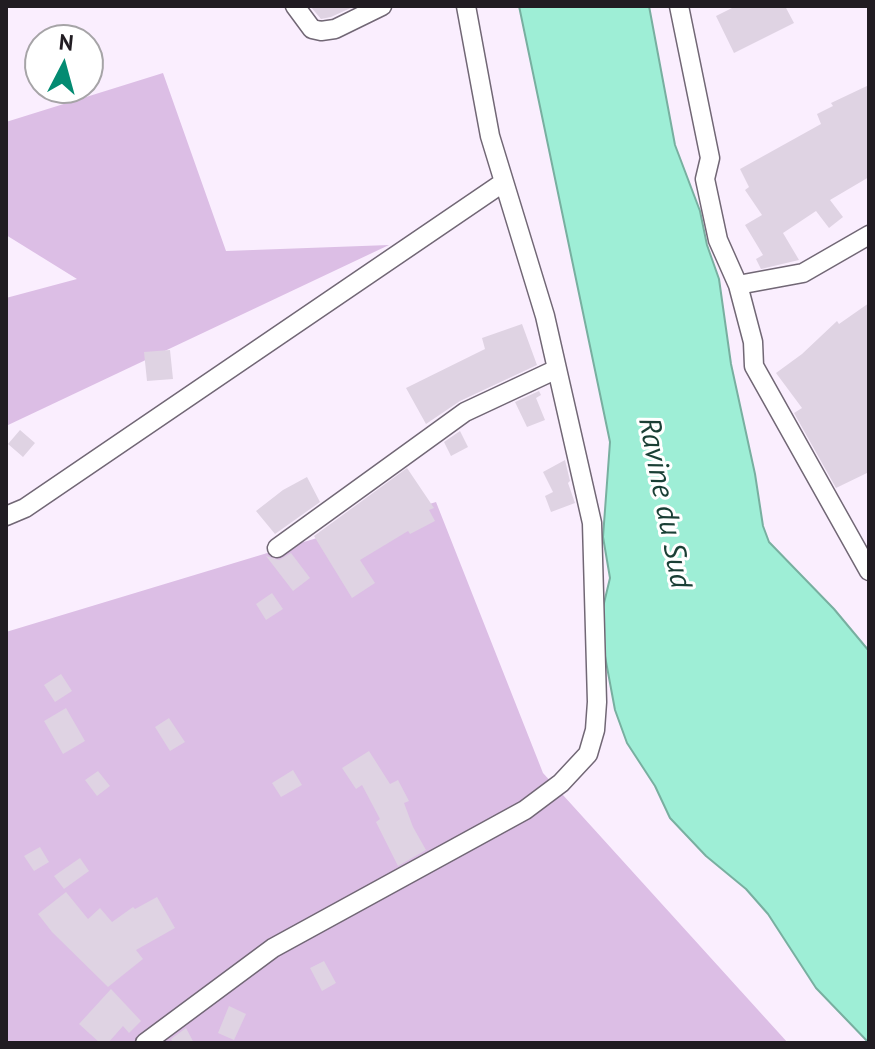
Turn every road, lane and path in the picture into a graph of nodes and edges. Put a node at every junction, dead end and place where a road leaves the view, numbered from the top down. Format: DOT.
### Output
graph roads {
  1 [pos="295,6"];
  2 [pos="382,6"];
  3 [pos="466,6"];
  4 [pos="679,6"];
  5 [pos="504,182"];
  6 [pos="869,235"];
  7 [pos="738,285"];
  8 [pos="557,369"];
  9 [pos="6,516"];
  10 [pos="277,548"];
  11 [pos="869,571"];
  12 [pos="145,1043"];
  1 -- 2 [label="street"];
  3 -- 5 [label="street"];
  4 -- 7 [label="street"];
  5 -- 8 [label="street"];
  5 -- 9 [label="street"];
  6 -- 7 [label="street"];
  7 -- 11 [label="street"];
  8 -- 10 [label="street"];
  8 -- 12 [label="street"];
}
